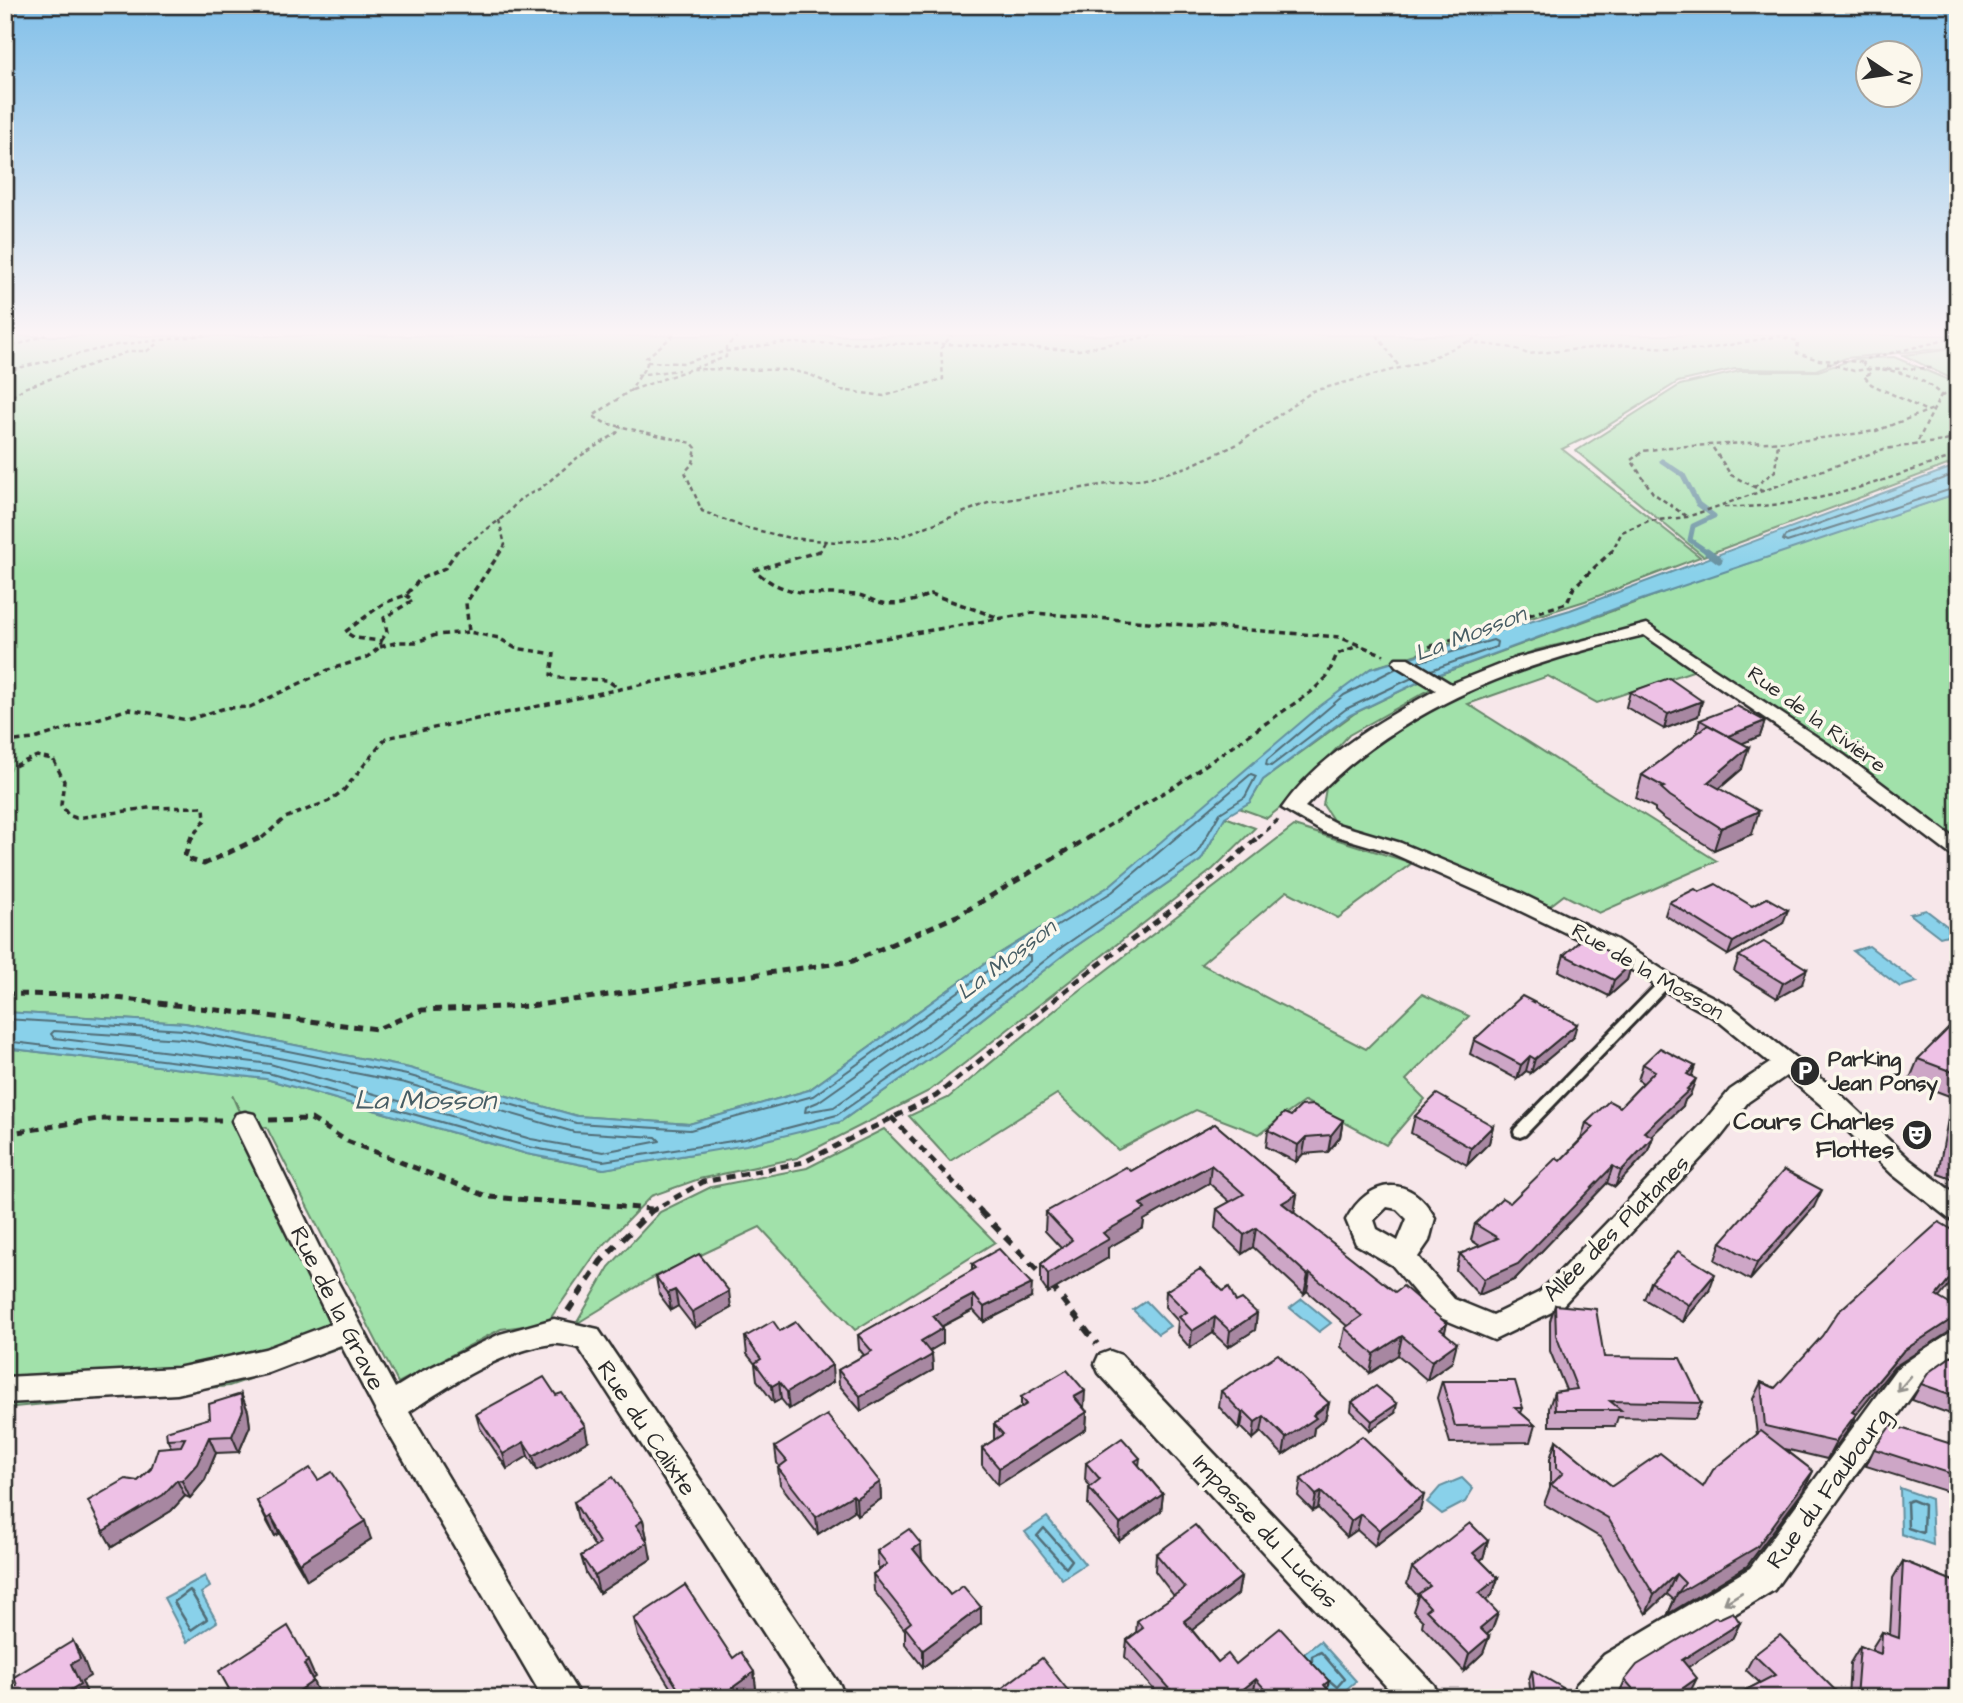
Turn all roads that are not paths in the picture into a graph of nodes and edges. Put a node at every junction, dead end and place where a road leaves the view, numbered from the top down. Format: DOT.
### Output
graph roads {
  1 [pos="1402,662"];
  2 [pos="1443,687"];
  3 [pos="1958,851"];
  4 [pos="1666,982"];
  5 [pos="1787,1063"];
  6 [pos="245,1121"];
  7 [pos="1520,1132"];
  8 [pos="1958,1211"];
  9 [pos="1402,1257"];
  10 [pos="349,1329"];
  11 [pos="1958,1342"];
  12 [pos="1111,1364"];
  13 [pos="5,1390"];
  14 [pos="390,1408"];
  15 [pos="563,1698"];
  16 [pos="827,1698"];
  17 [pos="1421,1698"];
  18 [pos="1589,1698"];
  1 -- 2 [label="street"];
  2 -- 3 [label="street, Rue de la Rivière"];
  2 -- 4 [label="street, Rue de la Mosson"];
  4 -- 5 [label="street, Rue de la Mosson"];
  4 -- 7 [label="lane"];
  5 -- 8 [label="street, Rue de la Mosson"];
  5 -- 9 [label="street, Allée des Platanes"];
  6 -- 10 [label="street, Rue de la Grave"];
  10 -- 13 [label="street"];
  10 -- 14 [label="street, Rue de la Grave"];
  11 -- 18 [label="street, Rue du Faubourg, one-way"];
  12 -- 17 [label="street, Impasse du Lucias"];
  14 -- 15 [label="street, Rue de la Grave"];
  14 -- 16 [label="street, Rue du Calixte"];
}
